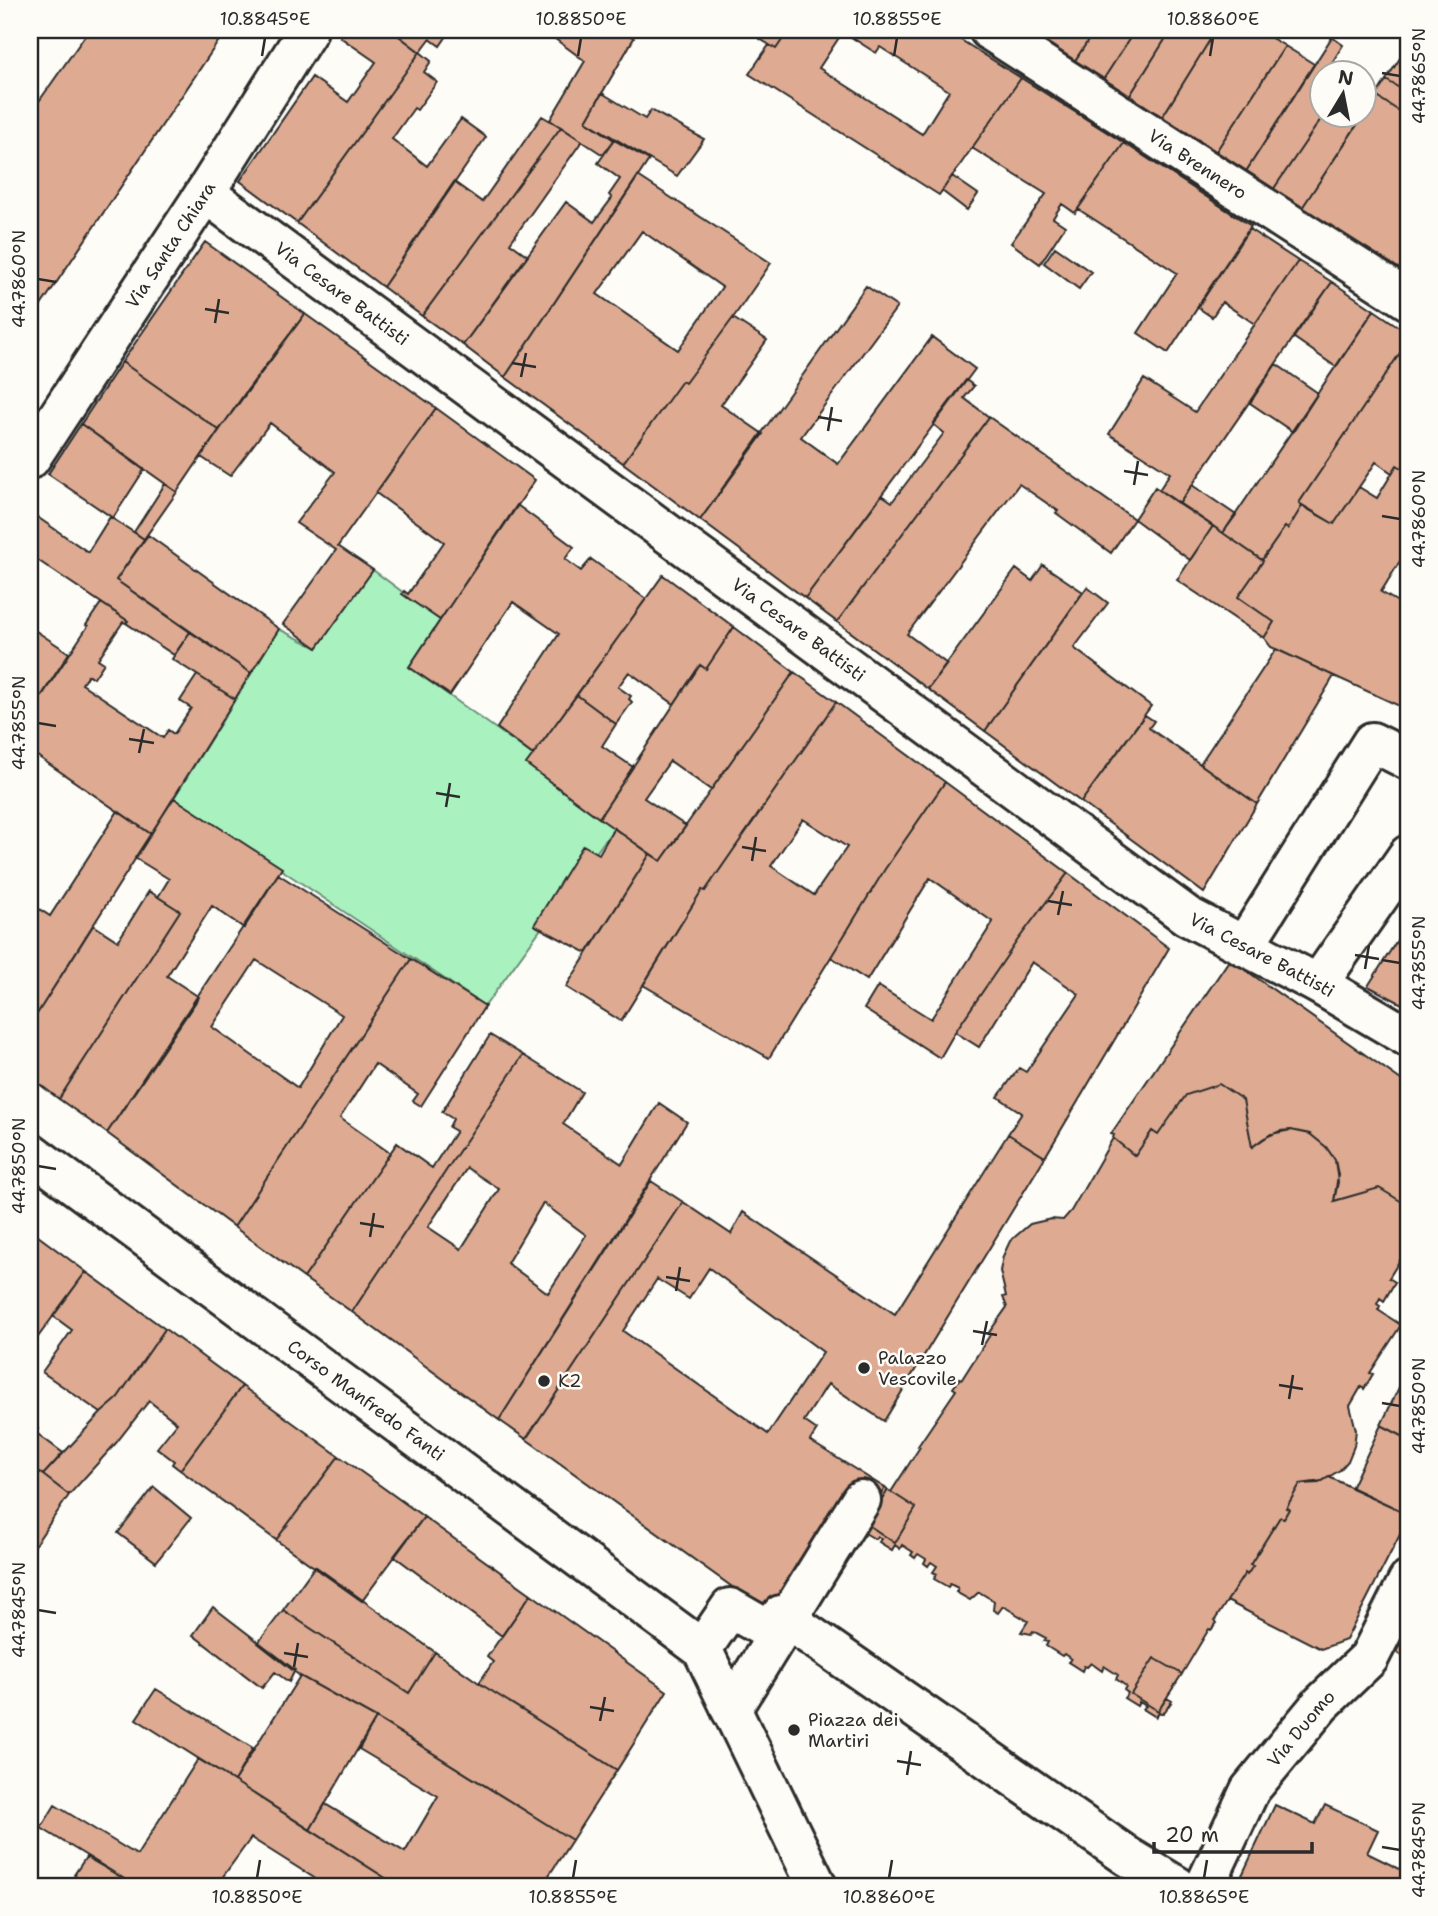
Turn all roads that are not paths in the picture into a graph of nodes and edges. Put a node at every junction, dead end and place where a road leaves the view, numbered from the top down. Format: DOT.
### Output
graph roads {
  1 [pos="309,30"];
  2 [pos="989,30"];
  3 [pos="205,193"];
  4 [pos="1408,300"];
  5 [pos="30,459"];
  6 [pos="1408,760"];
  7 [pos="1408,855"];
  8 [pos="1244,946"];
  9 [pos="1318,984"];
  10 [pos="1408,1037"];
  11 [pos="30,1152"];
  12 [pos="861,1500"];
  13 [pos="1408,1581"];
  14 [pos="788,1619"];
  15 [pos="702,1649"];
  16 [pos="731,1710"];
  17 [pos="817,1886"];
  18 [pos="1177,1886"];
  19 [pos="1205,1886"];
  1 -- 3 [label="street, Via Santa Chiara"];
  2 -- 4 [label="street, Via Brennero"];
  3 -- 5 [label="street, Via Santa Chiara"];
  3 -- 8 [label="street, Via Cesare Battisti"];
  6 -- 8 [label="street"];
  7 -- 9 [label="street"];
  8 -- 9 [label="street, Via Cesare Battisti"];
  9 -- 10 [label="street, Via Cesare Battisti"];
  11 -- 15 [label="street, Corso Manfredo Fanti"];
  12 -- 14 [label="street"];
  13 -- 19 [label="street, Via Duomo"];
  14 -- 15 [label="street"];
  14 -- 16 [label="street"];
  14 -- 18 [label="street"];
  15 -- 16 [label="street"];
  16 -- 17 [label="street"];
}
